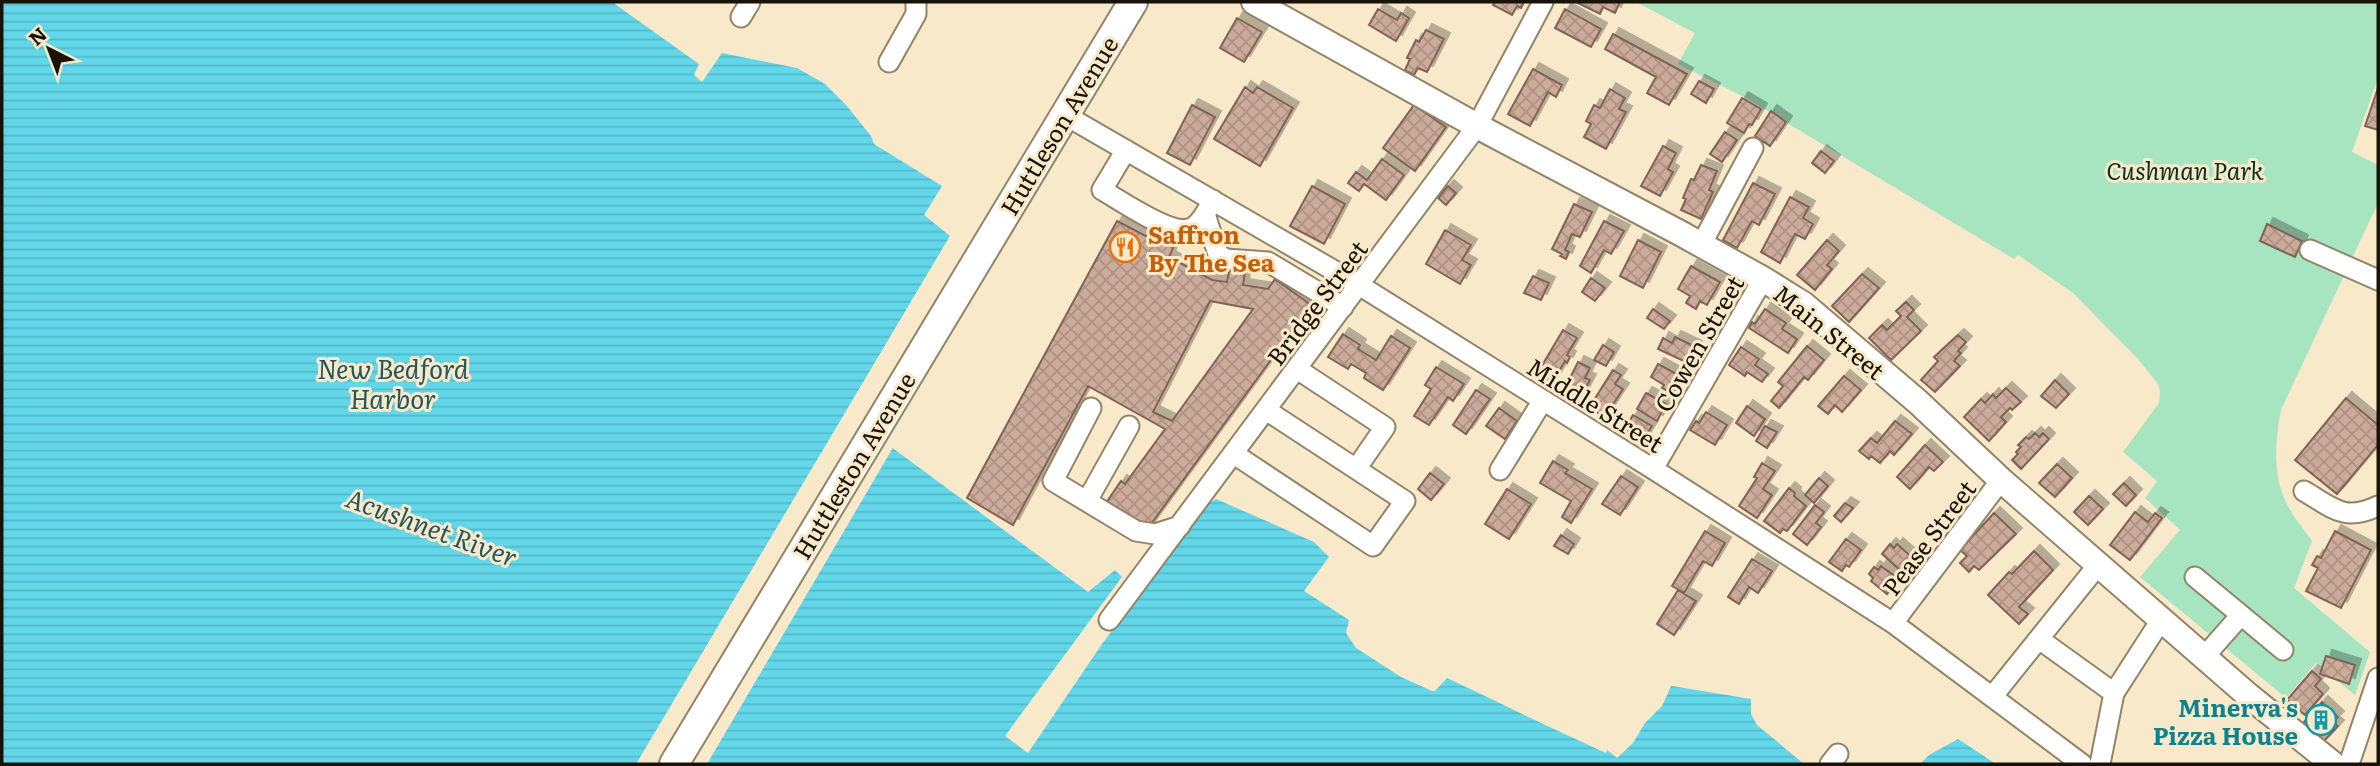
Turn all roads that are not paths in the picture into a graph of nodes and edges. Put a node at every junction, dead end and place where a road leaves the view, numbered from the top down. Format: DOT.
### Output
graph roads {
  1 [pos="916,2"];
  2 [pos="1133,2"];
  3 [pos="1254,2"];
  4 [pos="1543,2"];
  5 [pos="889,62"];
  6 [pos="1065,115"];
  7 [pos="1477,126"];
  8 [pos="1753,148"];
  9 [pos="1126,150"];
  10 [pos="1209,207"];
  11 [pos="1701,244"];
  12 [pos="982,249"];
  13 [pos="2310,250"];
  14 [pos="1763,279"];
  15 [pos="2378,280"];
  16 [pos="1359,285"];
  17 [pos="1343,307"];
  18 [pos="1297,369"];
  19 [pos="1543,400"];
  20 [pos="1091,408"];
  21 [pos="1266,410"];
  22 [pos="1129,426"];
  23 [pos="1234,454"];
  24 [pos="1653,468"];
  25 [pos="1356,469"];
  26 [pos="1500,470"];
  27 [pos="2001,480"];
  28 [pos="2304,491"];
  29 [pos="1087,501"];
  30 [pos="2378,506"];
  31 [pos="1180,526"];
  32 [pos="2098,565"];
  33 [pos="2195,577"];
  34 [pos="2241,615"];
  35 [pos="1109,620"];
  36 [pos="2161,620"];
  37 [pos="1893,623"];
  38 [pos="2039,639"];
  39 [pos="2283,650"];
  40 [pos="2203,657"];
  41 [pos="2378,677"];
  42 [pos="2114,693"];
  43 [pos="1992,698"];
  44 [pos="674,764"];
  45 [pos="2082,764"];
  46 [pos="2100,764"];
  47 [pos="2333,764"];
  48 [pos="2348,764"];
  1 -- 5 [label="street"];
  2 -- 6 [label="highway, Huttleson Avenue"];
  3 -- 7 [label="main road, Main Street"];
  4 -- 7 [label="street, Bridge Street"];
  6 -- 9 [label="street, Middle Street"];
  6 -- 12 [label="highway, Huttleson Avenue"];
  7 -- 11 [label="main road, Main Street"];
  7 -- 16 [label="street, Bridge Street"];
  8 -- 11 [label="street"];
  9 -- 10 [label="street, Middle Street"];
  9 -- 10 [label="street"];
  10 -- 16 [label="street, Middle Street"];
  10 -- 17 [label="street"];
  11 -- 14 [label="main road, Main Street"];
  12 -- 44 [label="highway, Huttleston Avenue"];
  13 -- 15 [label="street"];
  14 -- 24 [label="street, Cowen Street"];
  14 -- 27 [label="main road, Main Street"];
  16 -- 17 [label="street, Bridge Street"];
  16 -- 19 [label="street, Middle Street"];
  17 -- 18 [label="street, Bridge Street"];
  18 -- 21 [label="street, Bridge Street"];
  18 -- 25 [label="street"];
  19 -- 24 [label="street, Middle Street"];
  19 -- 26 [label="street"];
  20 -- 29 [label="street"];
  21 -- 23 [label="street, Bridge Street"];
  21 -- 25 [label="street"];
  22 -- 29 [label="street"];
  23 -- 25 [label="street"];
  23 -- 31 [label="street, Bridge Street"];
  24 -- 37 [label="street, Middle Street"];
  27 -- 32 [label="main road, Main Street"];
  27 -- 37 [label="street, Pease Street"];
  28 -- 30 [label="street"];
  29 -- 31 [label="street"];
  31 -- 35 [label="street, Bridge Street"];
  32 -- 36 [label="main road, Main Street"];
  32 -- 38 [label="street"];
  33 -- 34 [label="street"];
  34 -- 39 [label="street"];
  34 -- 40 [label="street"];
  36 -- 40 [label="main road, Main Street"];
  36 -- 42 [label="street"];
  37 -- 43 [label="street, Middle Street"];
  38 -- 42 [label="street"];
  38 -- 43 [label="street"];
  40 -- 47 [label="main road, Main Street"];
  41 -- 48 [label="street"];
  42 -- 46 [label="street"];
  43 -- 45 [label="street, Middle Street"];
}
